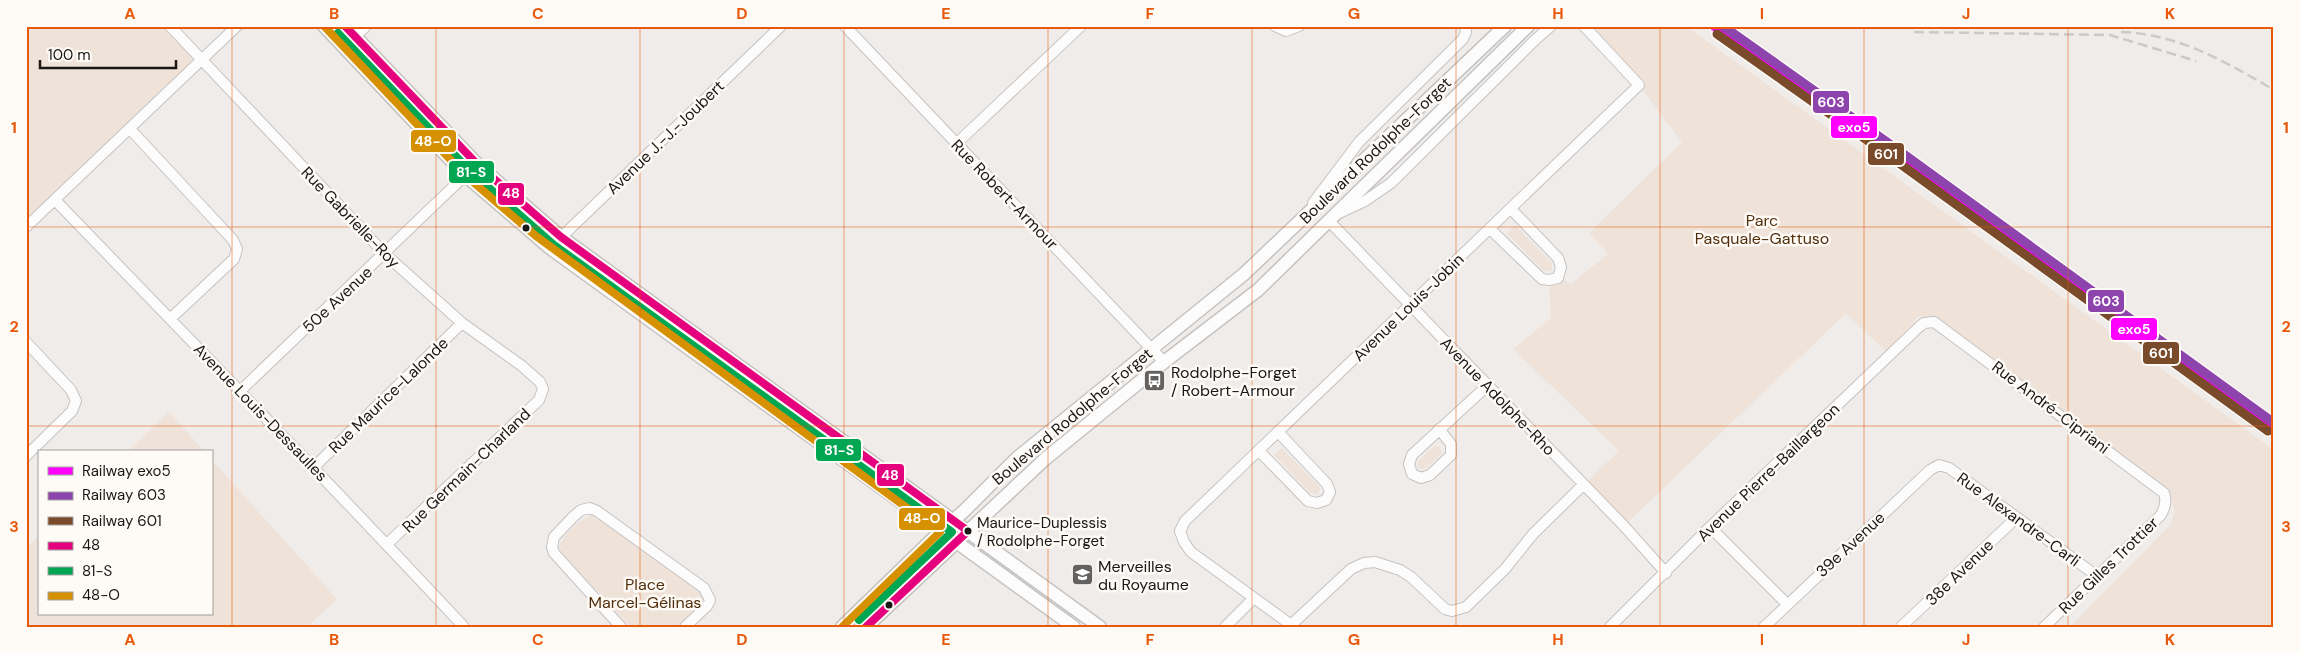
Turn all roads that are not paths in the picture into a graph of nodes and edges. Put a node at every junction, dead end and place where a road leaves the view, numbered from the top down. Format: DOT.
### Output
graph roads {
  1 [pos="170,26"];
  2 [pos="237,26"];
  3 [pos="324,26"];
  4 [pos="345,26"];
  5 [pos="366,26"];
  6 [pos="781,26"];
  7 [pos="845,26"];
  8 [pos="1081,26"];
  9 [pos="1275,26"];
  10 [pos="1465,26"];
  11 [pos="1505,26"];
  12 [pos="1528,26"];
  13 [pos="1551,26"];
  14 [pos="1584,26"];
  15 [pos="1296,28"];
  16 [pos="355,38"];
  17 [pos="201,60"];
  18 [pos="130,129"];
  19 [pos="957,144"];
  20 [pos="477,164"];
  21 [pos="465,175"];
  22 [pos="55,200"];
  23 [pos="1511,209"];
  24 [pos="1332,218"];
  25 [pos="1300,222"];
  26 [pos="26,228"];
  27 [pos="1490,229"];
  28 [pos="561,237"];
  29 [pos="550,248"];
  30 [pos="385,254"];
  31 [pos="1244,274"];
  32 [pos="1258,290"];
  33 [pos="1410,306"];
  34 [pos="170,319"];
  35 [pos="1928,322"];
  36 [pos="462,323"];
  37 [pos="26,342"];
  38 [pos="1152,348"];
  39 [pos="1164,362"];
  40 [pos="1488,385"];
  41 [pos="239,392"];
  42 [pos="543,393"];
  43 [pos="1439,430"];
  44 [pos="1279,433"];
  45 [pos="1260,451"];
  46 [pos="26,456"];
  47 [pos="1939,465"];
  48 [pos="314,466"];
  49 [pos="1583,485"];
  50 [pos="2166,499"];
  51 [pos="2016,518"];
  52 [pos="954,521"];
  53 [pos="1710,527"];
  54 [pos="968,531"];
  55 [pos="940,532"];
  56 [pos="955,541"];
  57 [pos="387,544"];
  58 [pos="1666,573"];
  59 [pos="2097,576"];
  60 [pos="1254,598"];
  61 [pos="1787,604"];
  62 [pos="1292,626"];
  63 [pos="464,627"];
  64 [pos="621,627"];
  65 [pos="685,627"];
  66 [pos="842,627"];
  67 [pos="866,627"];
  68 [pos="1074,627"];
  69 [pos="1100,627"];
  70 [pos="1225,627"];
  71 [pos="1610,627"];
  72 [pos="1764,627"];
  73 [pos="1901,627"];
  74 [pos="2044,627"];
  1 -- 17 [label="street, Rue Gabrielle-Roy"];
  2 -- 17 [label="street"];
  3 -- 21 [label="street"];
  4 -- 16 [label="street"];
  5 -- 16 [label="street"];
  6 -- 28 [label="street, Avenue J.-J.-Joubert"];
  7 -- 19 [label="street, Rue Robert-Armour"];
  8 -- 19 [label="street"];
  9 -- 15 [label="street"];
  10 -- 25 [label="street"];
  11 -- 25 [label="street, Boulevard Rodolphe-Forget"];
  12 -- 24 [label="street, Boulevard Rodolphe-Forget"];
  13 -- 24 [label="street, Boulevard Rodolphe-Forget"];
  14 -- 23 [label="street, Avenue Louis-Jobin"];
  16 -- 20 [label="street"];
  17 -- 18 [label="street"];
  17 -- 30 [label="street, Rue Gabrielle-Roy"];
  18 -- 22 [label="street"];
  18 -- 34 [label="street"];
  19 -- 38 [label="street, Rue Robert-Armour"];
  20 -- 21 [label="street, 50e Avenue"];
  20 -- 28 [label="street"];
  21 -- 29 [label="street"];
  21 -- 30 [label="street, 50e Avenue"];
  22 -- 26 [label="street"];
  22 -- 34 [label="street, Avenue Louis-Dessaulles"];
  23 -- 27 [label="street, Avenue Louis-Jobin"];
  23 -- 27 [label="street"];
  24 -- 32 [label="street, Boulevard Rodolphe-Forget"];
  24 -- 33 [label="street, Avenue Adolphe-Rho"];
  25 -- 31 [label="street, Boulevard Rodolphe-Forget"];
  27 -- 33 [label="street, Avenue Louis-Jobin"];
  28 -- 29 [label="street, Avenue J.-J.-Joubert"];
  28 -- 52 [label="street"];
  29 -- 55 [label="street"];
  30 -- 36 [label="street, Rue Gabrielle-Roy"];
  30 -- 41 [label="street, 50e Avenue"];
  31 -- 32 [label="street"];
  31 -- 38 [label="street, Boulevard Rodolphe-Forget"];
  32 -- 39 [label="street, Boulevard Rodolphe-Forget"];
  33 -- 40 [label="street, Avenue Adolphe-Rho"];
  33 -- 44 [label="street, Avenue Louis-Jobin"];
  34 -- 41 [label="street, Avenue Louis-Dessaulles"];
  35 -- 50 [label="street, Rue André-Cipriani"];
  35 -- 53 [label="street, Avenue Pierre-Baillargeon"];
  36 -- 42 [label="street, Rue Gabrielle-Roy"];
  36 -- 48 [label="street, Rue Maurice-Lalonde"];
  37 -- 46 [label="street"];
  38 -- 39 [label="street, Rue Robert-Armour"];
  38 -- 52 [label="street, Boulevard Rodolphe-Forget"];
  39 -- 54 [label="street, Boulevard Rodolphe-Forget"];
  40 -- 43 [label="street"];
  40 -- 49 [label="street, Avenue Adolphe-Rho"];
  41 -- 48 [label="street, Avenue Louis-Dessaulles"];
  42 -- 57 [label="street, Rue Germain-Charland"];
  43 -- 43 [label="street"];
  44 -- 45 [label="street, Avenue Louis-Jobin"];
  44 -- 45 [label="street"];
  45 -- 60 [label="street, Avenue Louis-Jobin"];
  47 -- 51 [label="street, Rue Alexandre-Carli"];
  47 -- 61 [label="street, 39e Avenue"];
  48 -- 57 [label="street, Avenue Louis-Dessaulles"];
  49 -- 58 [label="street, Avenue Adolphe-Rho"];
  49 -- 62 [label="street"];
  50 -- 59 [label="street, Rue Gilles Trottier"];
  51 -- 59 [label="street, Rue Alexandre-Carli"];
  51 -- 73 [label="street, 38e Avenue"];
  52 -- 54 [label="street"];
  52 -- 55 [label="street, Boulevard Rodolphe-Forget"];
  53 -- 58 [label="street, Avenue Pierre-Baillargeon"];
  53 -- 61 [label="street"];
  54 -- 56 [label="street, Boulevard Rodolphe-Forget"];
  54 -- 69 [label="street"];
  55 -- 56 [label="street"];
  55 -- 66 [label="street, Boulevard Rodolphe-Forget"];
  56 -- 67 [label="street, Boulevard Rodolphe-Forget"];
  56 -- 68 [label="street"];
  57 -- 63 [label="street, Avenue Louis-Dessaulles"];
  58 -- 71 [label="street, Avenue Pierre-Baillargeon"];
  59 -- 74 [label="street, Rue Gilles Trottier"];
  60 -- 62 [label="street"];
  60 -- 70 [label="street"];
  61 -- 72 [label="street, 39e Avenue"];
  64 -- 65 [label="street"];
}
